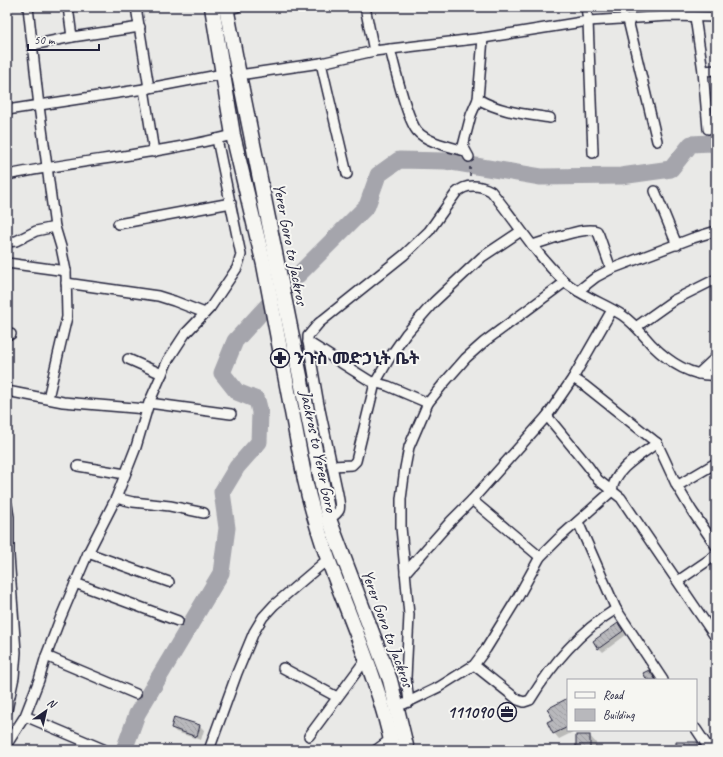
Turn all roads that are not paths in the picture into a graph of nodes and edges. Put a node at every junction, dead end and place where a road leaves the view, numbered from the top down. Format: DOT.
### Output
graph roads {
  1 [pos="28,7"];
  2 [pos="68,7"];
  3 [pos="136,7"];
  4 [pos="212,7"];
  5 [pos="365,7"];
  6 [pos="586,7"];
  7 [pos="229,8"];
  8 [pos="716,16"];
  9 [pos="695,17"];
  10 [pos="628,20"];
  11 [pos="588,21"];
  12 [pos="140,27"];
  13 [pos="72,37"];
  14 [pos="483,38"];
  15 [pos="32,45"];
  16 [pos="390,49"];
  17 [pos="374,51"];
  18 [pos="321,63"];
  19 [pos="716,70"];
  20 [pos="703,71"];
  21 [pos="224,74"];
  22 [pos="238,76"];
  23 [pos="146,89"];
  24 [pos="478,99"];
  25 [pos="39,106"];
  26 [pos="7,110"];
  27 [pos="550,118"];
  28 [pos="708,129"];
  29 [pos="233,135"];
  30 [pos="216,139"];
  31 [pos="658,140"];
  32 [pos="154,152"];
  33 [pos="593,153"];
  34 [pos="47,167"];
  35 [pos="347,174"];
  36 [pos="7,175"];
  37 [pos="655,191"];
  38 [pos="231,204"];
  39 [pos="118,224"];
  40 [pos="55,227"];
  41 [pos="522,231"];
  42 [pos="716,231"];
  43 [pos="7,242"];
  44 [pos="532,245"];
  45 [pos="677,245"];
  46 [pos="7,263"];
  47 [pos="611,269"];
  48 [pos="66,271"];
  49 [pos="716,279"];
  50 [pos="565,282"];
  51 [pos="66,284"];
  52 [pos="578,291"];
  53 [pos="612,310"];
  54 [pos="205,313"];
  55 [pos="636,327"];
  56 [pos="308,342"];
  57 [pos="716,357"];
  58 [pos="128,359"];
  59 [pos="162,374"];
  60 [pos="698,374"];
  61 [pos="716,375"];
  62 [pos="573,378"];
  63 [pos="375,383"];
  64 [pos="7,391"];
  65 [pos="48,398"];
  66 [pos="428,403"];
  67 [pos="148,406"];
  68 [pos="231,414"];
  69 [pos="547,416"];
  70 [pos="657,443"];
  71 [pos="716,463"];
  72 [pos="78,466"];
  73 [pos="332,466"];
  74 [pos="125,474"];
  75 [pos="677,486"];
  76 [pos="612,491"];
  77 [pos="116,498"];
  78 [pos="472,500"];
  79 [pos="7,505"];
  80 [pos="204,513"];
  81 [pos="329,520"];
  82 [pos="578,522"];
  83 [pos="716,546"];
  84 [pos="88,554"];
  85 [pos="326,554"];
  86 [pos="716,556"];
  87 [pos="540,557"];
  88 [pos="405,573"];
  89 [pos="678,581"];
  90 [pos="169,582"];
  91 [pos="75,583"];
  92 [pos="616,608"];
  93 [pos="178,621"];
  94 [pos="716,638"];
  95 [pos="46,656"];
  96 [pos="366,659"];
  97 [pos="474,665"];
  98 [pos="283,668"];
  99 [pos="662,679"];
  100 [pos="136,694"];
  101 [pos="337,697"];
  102 [pos="403,704"];
  103 [pos="7,710"];
  104 [pos="25,716"];
  105 [pos="697,731"];
  106 [pos="309,736"];
  107 [pos="7,744"];
  108 [pos="392,745"];
  109 [pos="103,749"];
  110 [pos="209,750"];
  111 [pos="376,750"];
  112 [pos="407,750"];
  113 [pos="710,750"];
  1 -- 15 [label="street"];
  2 -- 13 [label="street"];
  3 -- 12 [label="street"];
  4 -- 21 [label="main road, Jackros to Yerer Goro"];
  5 -- 17 [label="street"];
  6 -- 11 [label="street"];
  7 -- 22 [label="main road, Yerer Goro to Jackros"];
  8 -- 9 [label="street"];
  9 -- 10 [label="street"];
  9 -- 20 [label="street"];
  10 -- 11 [label="street"];
  10 -- 31 [label="street"];
  11 -- 14 [label="street"];
  11 -- 33 [label="street"];
  12 -- 13 [label="street"];
  12 -- 23 [label="street"];
  13 -- 15 [label="street"];
  14 -- 16 [label="street"];
  14 -- 24 [label="street"];
  15 -- 25 [label="street"];
  16 -- 17 [label="street"];
  16 -- 24 [label="street"];
  17 -- 18 [label="street"];
  18 -- 22 [label="street"];
  18 -- 35 [label="street"];
  19 -- 20 [label="street"];
  20 -- 28 [label="street"];
  21 -- 23 [label="street"];
  21 -- 29 [label="main road, Jackros to Yerer Goro"];
  22 -- 81 [label="main road, Yerer Goro to Jackros"];
  23 -- 25 [label="street"];
  23 -- 32 [label="street"];
  24 -- 27 [label="street"];
  25 -- 26 [label="street"];
  25 -- 34 [label="street"];
  29 -- 30 [label="street"];
  29 -- 85 [label="main road, Jackros to Yerer Goro"];
  30 -- 32 [label="street"];
  30 -- 38 [label="street"];
  32 -- 34 [label="street"];
  34 -- 36 [label="street"];
  34 -- 40 [label="street"];
  37 -- 45 [label="street"];
  38 -- 39 [label="street"];
  38 -- 54 [label="street"];
  40 -- 43 [label="street"];
  40 -- 48 [label="street"];
  41 -- 44 [label="street"];
  41 -- 56 [label="street"];
  41 -- 63 [label="street"];
  42 -- 45 [label="street"];
  44 -- 47 [label="street"];
  44 -- 50 [label="street"];
  45 -- 47 [label="street"];
  46 -- 48 [label="street"];
  47 -- 52 [label="street"];
  48 -- 51 [label="street"];
  49 -- 55 [label="street"];
  50 -- 52 [label="street"];
  50 -- 66 [label="street"];
  51 -- 54 [label="street"];
  51 -- 65 [label="street"];
  52 -- 53 [label="street"];
  53 -- 55 [label="street"];
  53 -- 62 [label="street"];
  54 -- 59 [label="street"];
  55 -- 60 [label="street"];
  56 -- 63 [label="street"];
  56 -- 73 [label="street"];
  57 -- 60 [label="street"];
  58 -- 59 [label="street"];
  59 -- 67 [label="street"];
  60 -- 61 [label="street"];
  62 -- 69 [label="street"];
  62 -- 70 [label="street"];
  63 -- 66 [label="street"];
  63 -- 73 [label="street"];
  64 -- 65 [label="street"];
  65 -- 67 [label="street"];
  66 -- 88 [label="street"];
  67 -- 68 [label="street"];
  67 -- 74 [label="street"];
  69 -- 76 [label="street"];
  69 -- 78 [label="street"];
  70 -- 75 [label="street"];
  70 -- 76 [label="street"];
  71 -- 75 [label="street"];
  72 -- 74 [label="street"];
  73 -- 81 [label="street"];
  74 -- 77 [label="street"];
  75 -- 83 [label="street"];
  76 -- 82 [label="street"];
  76 -- 89 [label="street"];
  77 -- 80 [label="street"];
  77 -- 84 [label="street"];
  78 -- 87 [label="street"];
  78 -- 88 [label="street"];
  79 -- 103 [label="street"];
  81 -- 102 [label="main road, Yerer Goro to Jackros"];
  82 -- 87 [label="street"];
  82 -- 92 [label="street"];
  84 -- 90 [label="street"];
  84 -- 91 [label="street"];
  85 -- 96 [label="main road, Jackros to Yerer Goro"];
  85 -- 110 [label="street"];
  86 -- 89 [label="street"];
  87 -- 97 [label="street"];
  88 -- 102 [label="street"];
  89 -- 94 [label="street"];
  91 -- 93 [label="street"];
  91 -- 95 [label="street"];
  92 -- 97 [label="street"];
  92 -- 99 [label="street"];
  95 -- 100 [label="street"];
  95 -- 104 [label="street"];
  96 -- 101 [label="street"];
  96 -- 108 [label="main road, Jackros to Yerer Goro"];
  97 -- 102 [label="street"];
  98 -- 101 [label="street"];
  101 -- 106 [label="street"];
  102 -- 112 [label="main road, Yerer Goro to Jackros"];
  104 -- 107 [label="street"];
  104 -- 109 [label="street"];
  105 -- 113 [label="street"];
  108 -- 111 [label="street"];
}
